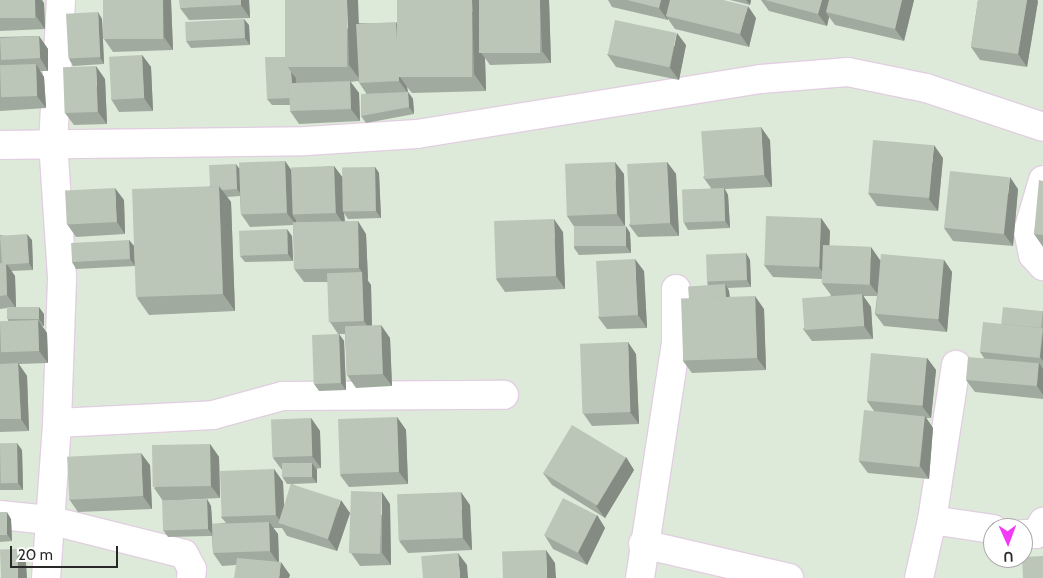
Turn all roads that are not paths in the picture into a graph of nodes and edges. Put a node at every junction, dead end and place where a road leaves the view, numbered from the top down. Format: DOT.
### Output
graph roads {
  1 [pos="60,0"];
  2 [pos="1043,127"];
  3 [pos="53,143"];
  4 [pos="0,146"];
  5 [pos="1043,180"];
  6 [pos="1043,266"];
  7 [pos="676,289"];
  8 [pos="956,365"];
  9 [pos="504,395"];
  10 [pos="57,422"];
  11 [pos="0,515"];
  12 [pos="49,520"];
  13 [pos="932,520"];
  14 [pos="1043,522"];
  15 [pos="983,528"];
  16 [pos="1033,534"];
  17 [pos="643,544"];
  18 [pos="46,578"];
  19 [pos="191,578"];
  20 [pos="640,578"];
  21 [pos="789,578"];
  22 [pos="919,578"];
  1 -- 3 [label="street"];
  2 -- 3 [label="street"];
  3 -- 4 [label="street"];
  3 -- 10 [label="street"];
  5 -- 6 [label="street"];
  7 -- 17 [label="street"];
  8 -- 13 [label="street"];
  9 -- 10 [label="street"];
  10 -- 12 [label="street"];
  11 -- 12 [label="street"];
  12 -- 18 [label="street"];
  12 -- 19 [label="street"];
  13 -- 15 [label="street"];
  13 -- 22 [label="street"];
  14 -- 16 [label="street"];
  17 -- 20 [label="street"];
  17 -- 21 [label="street"];
}
